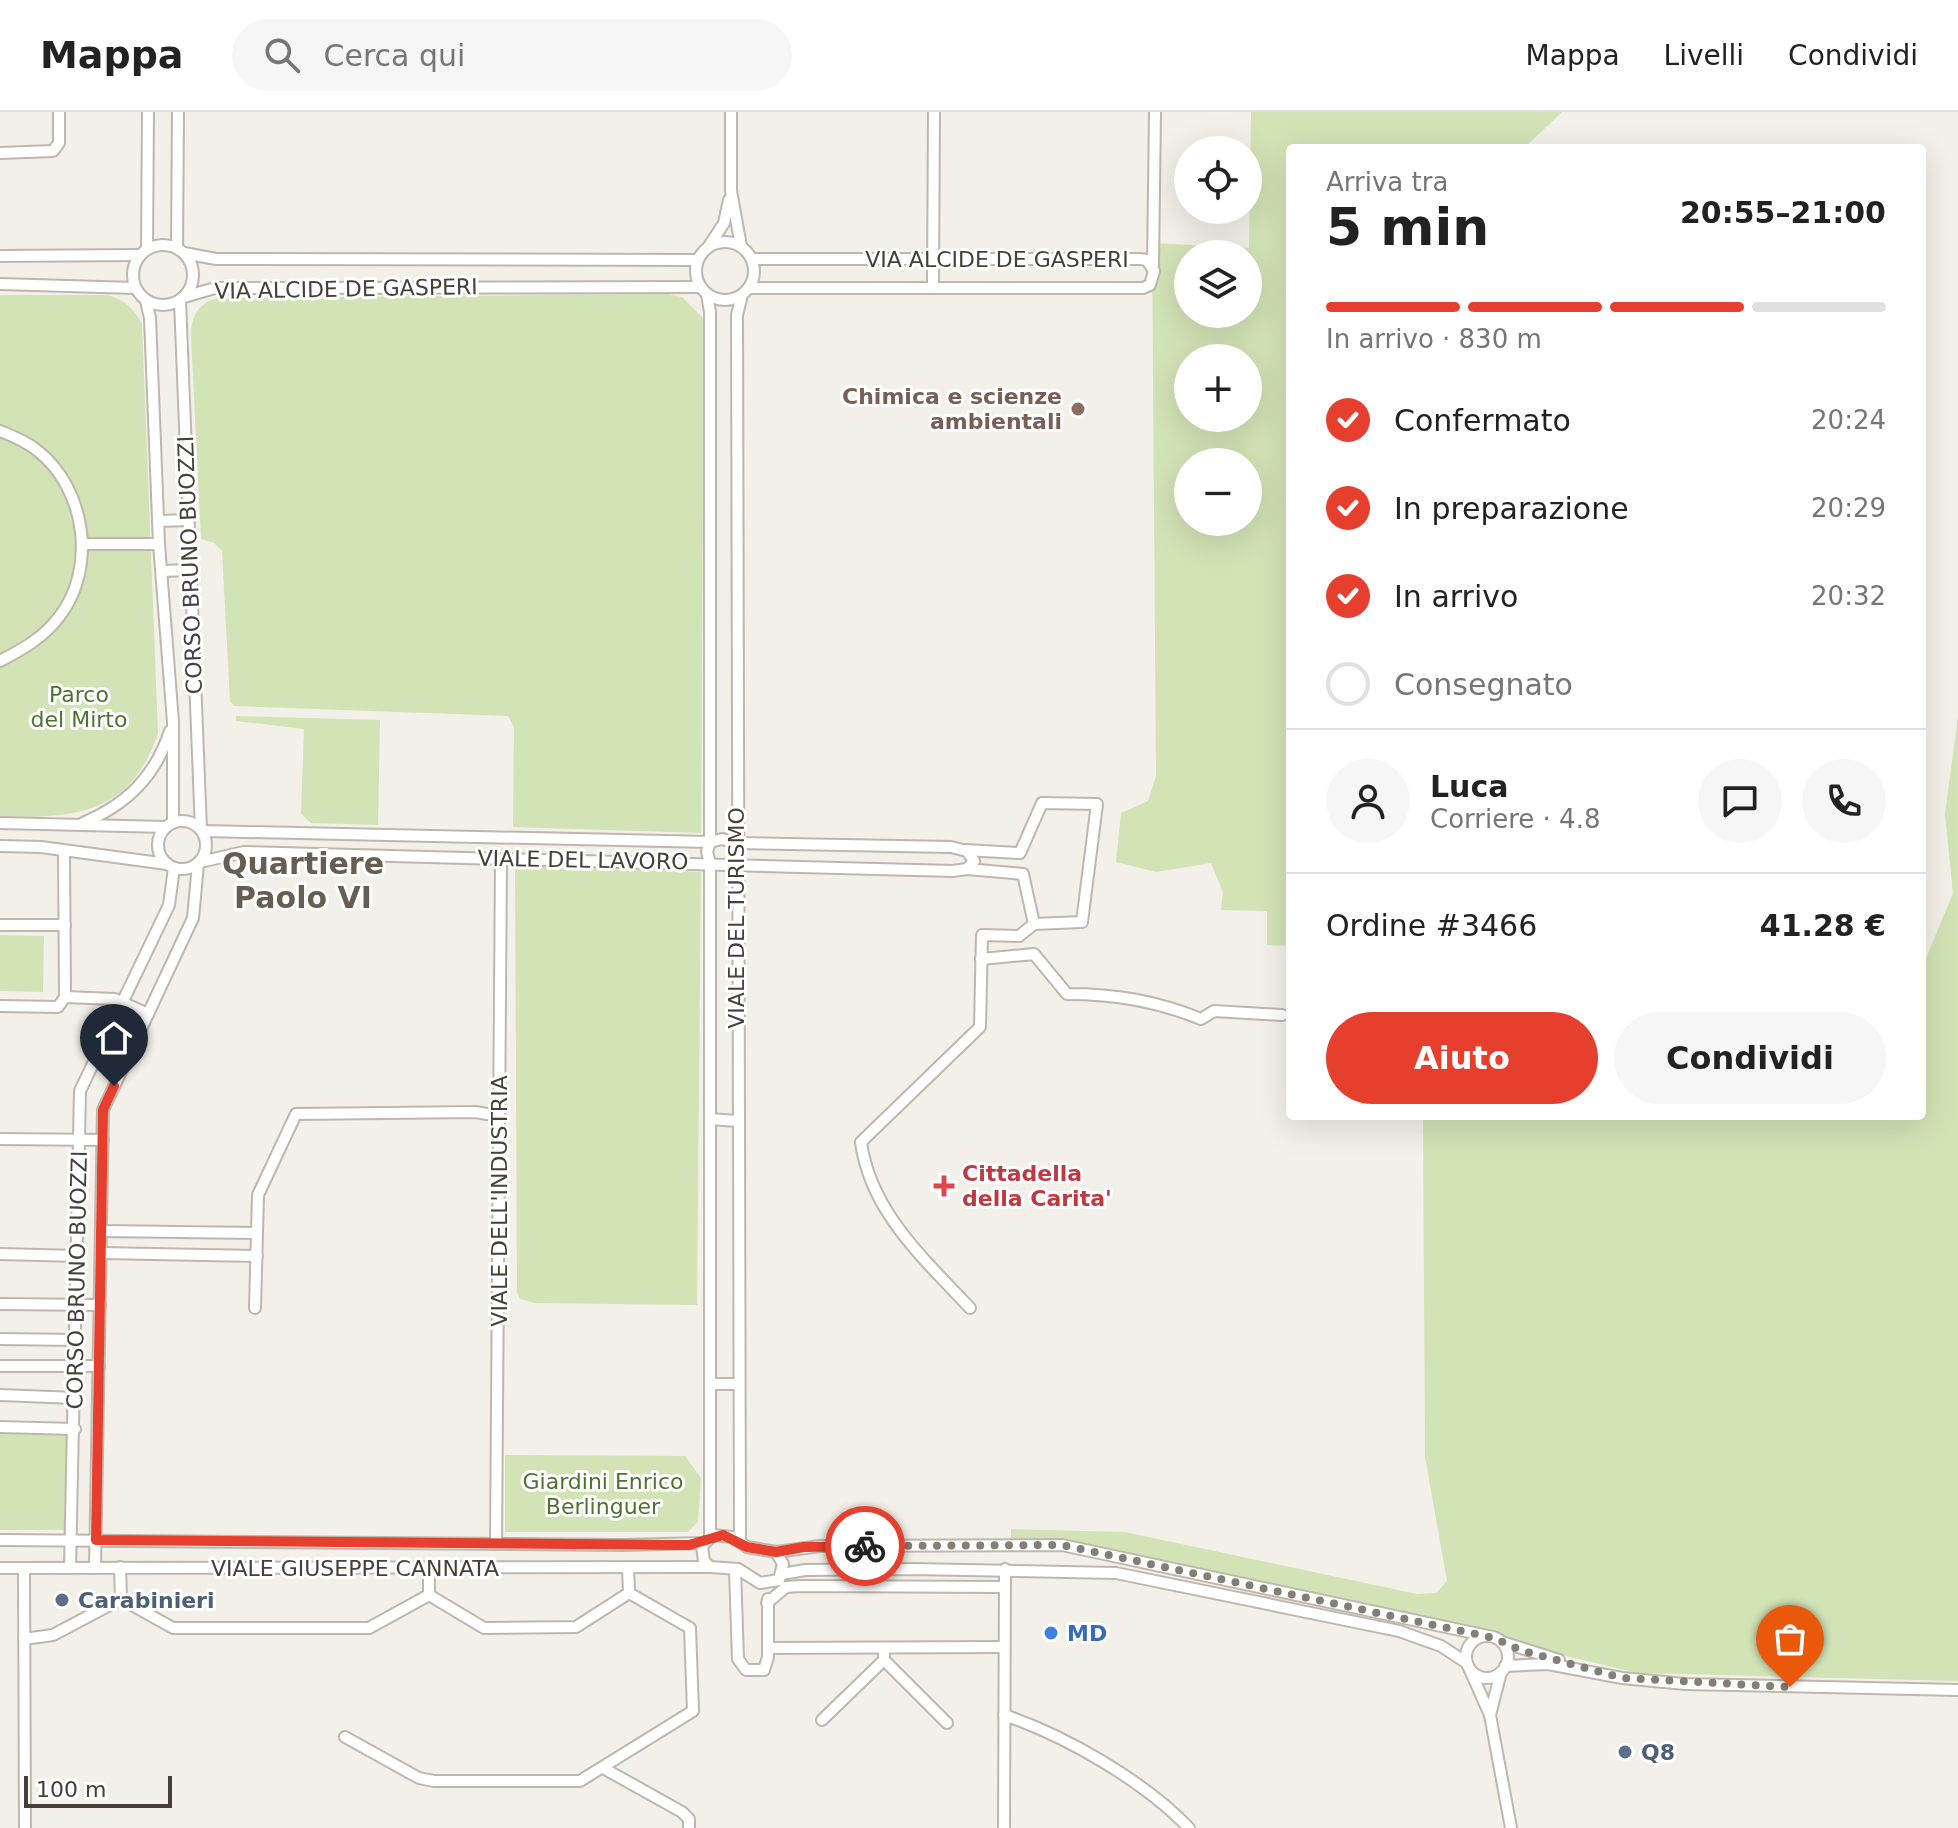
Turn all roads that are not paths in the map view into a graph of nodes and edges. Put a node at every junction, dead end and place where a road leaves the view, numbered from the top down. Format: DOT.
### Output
graph roads {
  1 [pos="59,112"];
  2 [pos="148,112"];
  3 [pos="178,112"];
  4 [pos="731,112"];
  5 [pos="934,112"];
  6 [pos="1155,112"];
  7 [pos="0,153"];
  8 [pos="731,191"];
  9 [pos="709,246"];
  10 [pos="741,246"];
  11 [pos="181,251"];
  12 [pos="143,252"];
  13 [pos="0,256"];
  14 [pos="752,259"];
  15 [pos="933,259"];
  16 [pos="698,260"];
  17 [pos="1153,265"];
  18 [pos="0,284"];
  19 [pos="135,288"];
  20 [pos="933,288"];
  21 [pos="704,291"];
  22 [pos="746,292"];
  23 [pos="182,298"];
  24 [pos="146,301"];
  25 [pos="0,431"];
  26 [pos="188,520"];
  27 [pos="159,521"];
  28 [pos="83,544"];
  29 [pos="159,544"];
  30 [pos="190,570"];
  31 [pos="162,571"];
  32 [pos="0,661"];
  33 [pos="173,722"];
  34 [pos="0,823"];
  35 [pos="78,825"];
  36 [pos="169,825"];
  37 [pos="202,831"];
  38 [pos="710,842"];
  39 [pos="736,843"];
  40 [pos="0,846"];
  41 [pos="963,850"];
  42 [pos="64,851"];
  43 [pos="501,859"];
  44 [pos="199,863"];
  45 [pos="710,863"];
  46 [pos="736,863"];
  47 [pos="171,866"];
  48 [pos="967,869"];
  49 [pos="1034,924"];
  50 [pos="0,925"];
  51 [pos="65,925"];
  52 [pos="981,959"];
  53 [pos="65,997"];
  54 [pos="123,1001"];
  55 [pos="0,1006"];
  56 [pos="148,1014"];
  57 [pos="1282,1015"];
  58 [pos="499,1116"];
  59 [pos="710,1119"];
  60 [pos="737,1121"];
  61 [pos="0,1139"];
  62 [pos="79,1140"];
  63 [pos="103,1140"];
  64 [pos="101,1231"];
  65 [pos="256,1233"];
  66 [pos="101,1253"];
  67 [pos="0,1254"];
  68 [pos="78,1256"];
  69 [pos="257,1256"];
  70 [pos="0,1304"];
  71 [pos="77,1305"];
  72 [pos="100,1305"];
  73 [pos="255,1308"];
  74 [pos="970,1308"];
  75 [pos="0,1339"];
  76 [pos="76,1340"];
  77 [pos="0,1366"];
  78 [pos="76,1366"];
  79 [pos="99,1366"];
  80 [pos="712,1384"];
  81 [pos="738,1384"];
  82 [pos="0,1395"];
  83 [pos="76,1398"];
  84 [pos="0,1427"];
  85 [pos="75,1429"];
  86 [pos="0,1540"];
  87 [pos="71,1540"];
  88 [pos="96,1540"];
  89 [pos="707,1540"];
  90 [pos="740,1542"];
  91 [pos="496,1544"];
  92 [pos="776,1552"];
  93 [pos="120,1567"];
  94 [pos="429,1567"];
  95 [pos="628,1567"];
  96 [pos="710,1567"];
  97 [pos="0,1568"];
  98 [pos="24,1568"];
  99 [pos="70,1568"];
  100 [pos="95,1568"];
  101 [pos="735,1569"];
  102 [pos="1005,1569"];
  103 [pos="782,1574"];
  104 [pos="769,1583"];
  105 [pos="1005,1587"];
  106 [pos="629,1593"];
  107 [pos="429,1595"];
  108 [pos="121,1599"];
  109 [pos="767,1603"];
  110 [pos="1488,1636"];
  111 [pos="24,1639"];
  112 [pos="1500,1641"];
  113 [pos="1004,1647"];
  114 [pos="768,1648"];
  115 [pos="884,1648"];
  116 [pos="884,1660"];
  117 [pos="1469,1667"];
  118 [pos="1503,1669"];
  119 [pos="1622,1678"];
  120 [pos="1958,1690"];
  121 [pos="1004,1715"];
  122 [pos="1490,1715"];
  123 [pos="822,1720"];
  124 [pos="947,1723"];
  125 [pos="345,1737"];
  126 [pos="603,1768"];
  127 [pos="1182,1826"];
  128 [pos="25,1828"];
  129 [pos="689,1828"];
  130 [pos="1004,1828"];
  131 [pos="1511,1828"];
  1 -- 7 [label="street"];
  2 -- 12 [label="street"];
  3 -- 11 [label="street"];
  4 -- 8 [label="street"];
  5 -- 15 [label="street"];
  6 -- 17 [label="street"];
  8 -- 9 [label="street"];
  8 -- 10 [label="street"];
  9 -- 10 [label="street"];
  9 -- 16 [label="street"];
  10 -- 14 [label="street"];
  11 -- 12 [label="street"];
  11 -- 16 [label="street, VIA ALCIDE DE GASPERI"];
  11 -- 23 [label="street"];
  12 -- 13 [label="street"];
  12 -- 19 [label="street"];
  14 -- 15 [label="street, VIA ALCIDE DE GASPERI"];
  14 -- 22 [label="street"];
  15 -- 17 [label="street, VIA ALCIDE DE GASPERI"];
  15 -- 20 [label="street"];
  16 -- 21 [label="street"];
  17 -- 20 [label="street, VIA ALCIDE DE GASPERI"];
  18 -- 19 [label="street"];
  19 -- 24 [label="street"];
  20 -- 22 [label="street, VIA ALCIDE DE GASPERI"];
  21 -- 22 [label="street"];
  21 -- 23 [label="street, VIA ALCIDE DE GASPERI"];
  21 -- 38 [label="street, VIALE DEL TURISMO"];
  22 -- 39 [label="street, VIALE DEL TURISMO"];
  23 -- 24 [label="street"];
  23 -- 26 [label="street, CORSO BRUNO BUOZZI"];
  24 -- 27 [label="street, CORSO BRUNO BUOZZI"];
  25 -- 28 [label="street"];
  26 -- 27 [label="street"];
  26 -- 30 [label="street, CORSO BRUNO BUOZZI"];
  27 -- 29 [label="street, CORSO BRUNO BUOZZI"];
  28 -- 29 [label="street"];
  28 -- 32 [label="street"];
  29 -- 31 [label="street, CORSO BRUNO BUOZZI"];
  30 -- 31 [label="street"];
  30 -- 37 [label="street, CORSO BRUNO BUOZZI"];
  31 -- 33 [label="street, CORSO BRUNO BUOZZI"];
  33 -- 35 [label="street"];
  33 -- 36 [label="street, CORSO BRUNO BUOZZI"];
  34 -- 35 [label="street"];
  35 -- 36 [label="street"];
  36 -- 37 [label="street"];
  36 -- 47 [label="street"];
  37 -- 38 [label="street, VIALE DEL LAVORO"];
  37 -- 44 [label="street"];
  38 -- 39 [label="street, VIALE DEL LAVORO"];
  38 -- 45 [label="street, VIALE DEL TURISMO"];
  39 -- 41 [label="street, VIALE DEL LAVORO"];
  39 -- 46 [label="street, VIALE DEL TURISMO"];
  40 -- 42 [label="street"];
  41 -- 48 [label="street"];
  41 -- 49 [label="street, VIALE DEL LAVORO"];
  42 -- 47 [label="street"];
  42 -- 51 [label="street"];
  43 -- 44 [label="street, VIALE DEL LAVORO"];
  43 -- 45 [label="street, VIALE DEL LAVORO"];
  43 -- 58 [label="street, VIALE DELL'INDUSTRIA"];
  44 -- 47 [label="street"];
  44 -- 56 [label="street, CORSO BRUNO BUOZZI"];
  45 -- 46 [label="street, VIALE DEL LAVORO"];
  45 -- 59 [label="street, VIALE DEL TURISMO"];
  46 -- 48 [label="street, VIALE DEL LAVORO"];
  46 -- 60 [label="street, VIALE DEL TURISMO"];
  47 -- 54 [label="street, CORSO BRUNO BUOZZI"];
  48 -- 49 [label="street, VIALE DEL LAVORO"];
  49 -- 52 [label="street"];
  50 -- 51 [label="street"];
  51 -- 53 [label="street"];
  52 -- 57 [label="street"];
  52 -- 74 [label="street"];
  53 -- 54 [label="street"];
  53 -- 55 [label="street"];
  54 -- 56 [label="street"];
  54 -- 62 [label="street, CORSO BRUNO BUOZZI"];
  56 -- 63 [label="street, CORSO BRUNO BUOZZI"];
  58 -- 65 [label="street"];
  58 -- 91 [label="street, VIALE DELL'INDUSTRIA"];
  59 -- 60 [label="street"];
  59 -- 80 [label="street, VIALE DEL TURISMO"];
  60 -- 81 [label="street, VIALE DEL TURISMO"];
  61 -- 62 [label="street"];
  62 -- 63 [label="street"];
  62 -- 68 [label="street, CORSO BRUNO BUOZZI"];
  63 -- 64 [label="street, CORSO BRUNO BUOZZI"];
  64 -- 65 [label="street"];
  64 -- 66 [label="street, CORSO BRUNO BUOZZI"];
  65 -- 69 [label="street"];
  66 -- 69 [label="street"];
  66 -- 72 [label="street, CORSO BRUNO BUOZZI"];
  67 -- 68 [label="street"];
  68 -- 71 [label="street, CORSO BRUNO BUOZZI"];
  69 -- 73 [label="street"];
  70 -- 71 [label="street"];
  71 -- 72 [label="street"];
  71 -- 76 [label="street, CORSO BRUNO BUOZZI"];
  72 -- 79 [label="street, CORSO BRUNO BUOZZI"];
  75 -- 76 [label="street"];
  76 -- 78 [label="street, CORSO BRUNO BUOZZI"];
  77 -- 78 [label="street"];
  78 -- 79 [label="street"];
  78 -- 83 [label="street, CORSO BRUNO BUOZZI"];
  79 -- 88 [label="street, CORSO BRUNO BUOZZI"];
  80 -- 81 [label="street"];
  80 -- 89 [label="street, VIALE DEL TURISMO"];
  81 -- 90 [label="street, VIALE DEL TURISMO"];
  82 -- 83 [label="street"];
  83 -- 85 [label="street, CORSO BRUNO BUOZZI"];
  84 -- 85 [label="street"];
  85 -- 87 [label="street, CORSO BRUNO BUOZZI"];
  86 -- 87 [label="street, VIALE GIUSEPPE CANNATA"];
  87 -- 88 [label="street, VIALE GIUSEPPE CANNATA"];
  87 -- 99 [label="street, CORSO BRUNO BUOZZI"];
  88 -- 91 [label="street, VIALE GIUSEPPE CANNATA"];
  88 -- 100 [label="street, CORSO BRUNO BUOZZI"];
  89 -- 90 [label="street, VIALE GIUSEPPE CANNATA"];
  89 -- 91 [label="street, VIALE GIUSEPPE CANNATA"];
  89 -- 96 [label="street"];
  90 -- 92 [label="street, VIALE GIUSEPPE CANNATA"];
  92 -- 103 [label="street"];
  92 -- 110 [label="street, VIALE GIUSEPPE CANNATA"];
  93 -- 94 [label="street, VIALE GIUSEPPE CANNATA"];
  93 -- 100 [label="street, VIALE GIUSEPPE CANNATA"];
  93 -- 108 [label="street"];
  94 -- 95 [label="street, VIALE GIUSEPPE CANNATA"];
  94 -- 107 [label="street"];
  95 -- 96 [label="street, VIALE GIUSEPPE CANNATA"];
  95 -- 106 [label="street"];
  96 -- 101 [label="street, VIALE GIUSEPPE CANNATA"];
  97 -- 98 [label="street, VIALE GIUSEPPE CANNATA"];
  98 -- 99 [label="street, VIALE GIUSEPPE CANNATA"];
  98 -- 111 [label="street"];
  99 -- 100 [label="street, VIALE GIUSEPPE CANNATA"];
  101 -- 104 [label="street, VIALE GIUSEPPE CANNATA"];
  101 -- 114 [label="street"];
  102 -- 103 [label="street"];
  102 -- 105 [label="street"];
  102 -- 117 [label="street"];
  103 -- 104 [label="street"];
  104 -- 109 [label="street"];
  105 -- 109 [label="street"];
  105 -- 113 [label="street"];
  106 -- 107 [label="street"];
  106 -- 126 [label="street"];
  107 -- 108 [label="street"];
  108 -- 111 [label="street"];
  109 -- 114 [label="street"];
  110 -- 112 [label="street"];
  110 -- 117 [label="street"];
  111 -- 128 [label="street"];
  112 -- 118 [label="street"];
  112 -- 119 [label="street"];
  113 -- 115 [label="street"];
  113 -- 121 [label="street"];
  114 -- 115 [label="street"];
  115 -- 116 [label="street"];
  116 -- 123 [label="street"];
  116 -- 124 [label="street"];
  117 -- 118 [label="street"];
  117 -- 122 [label="street"];
  118 -- 119 [label="street"];
  118 -- 122 [label="street"];
  119 -- 120 [label="street"];
  121 -- 127 [label="street"];
  121 -- 130 [label="street"];
  122 -- 131 [label="street"];
  125 -- 126 [label="street"];
  126 -- 129 [label="street"];
}
